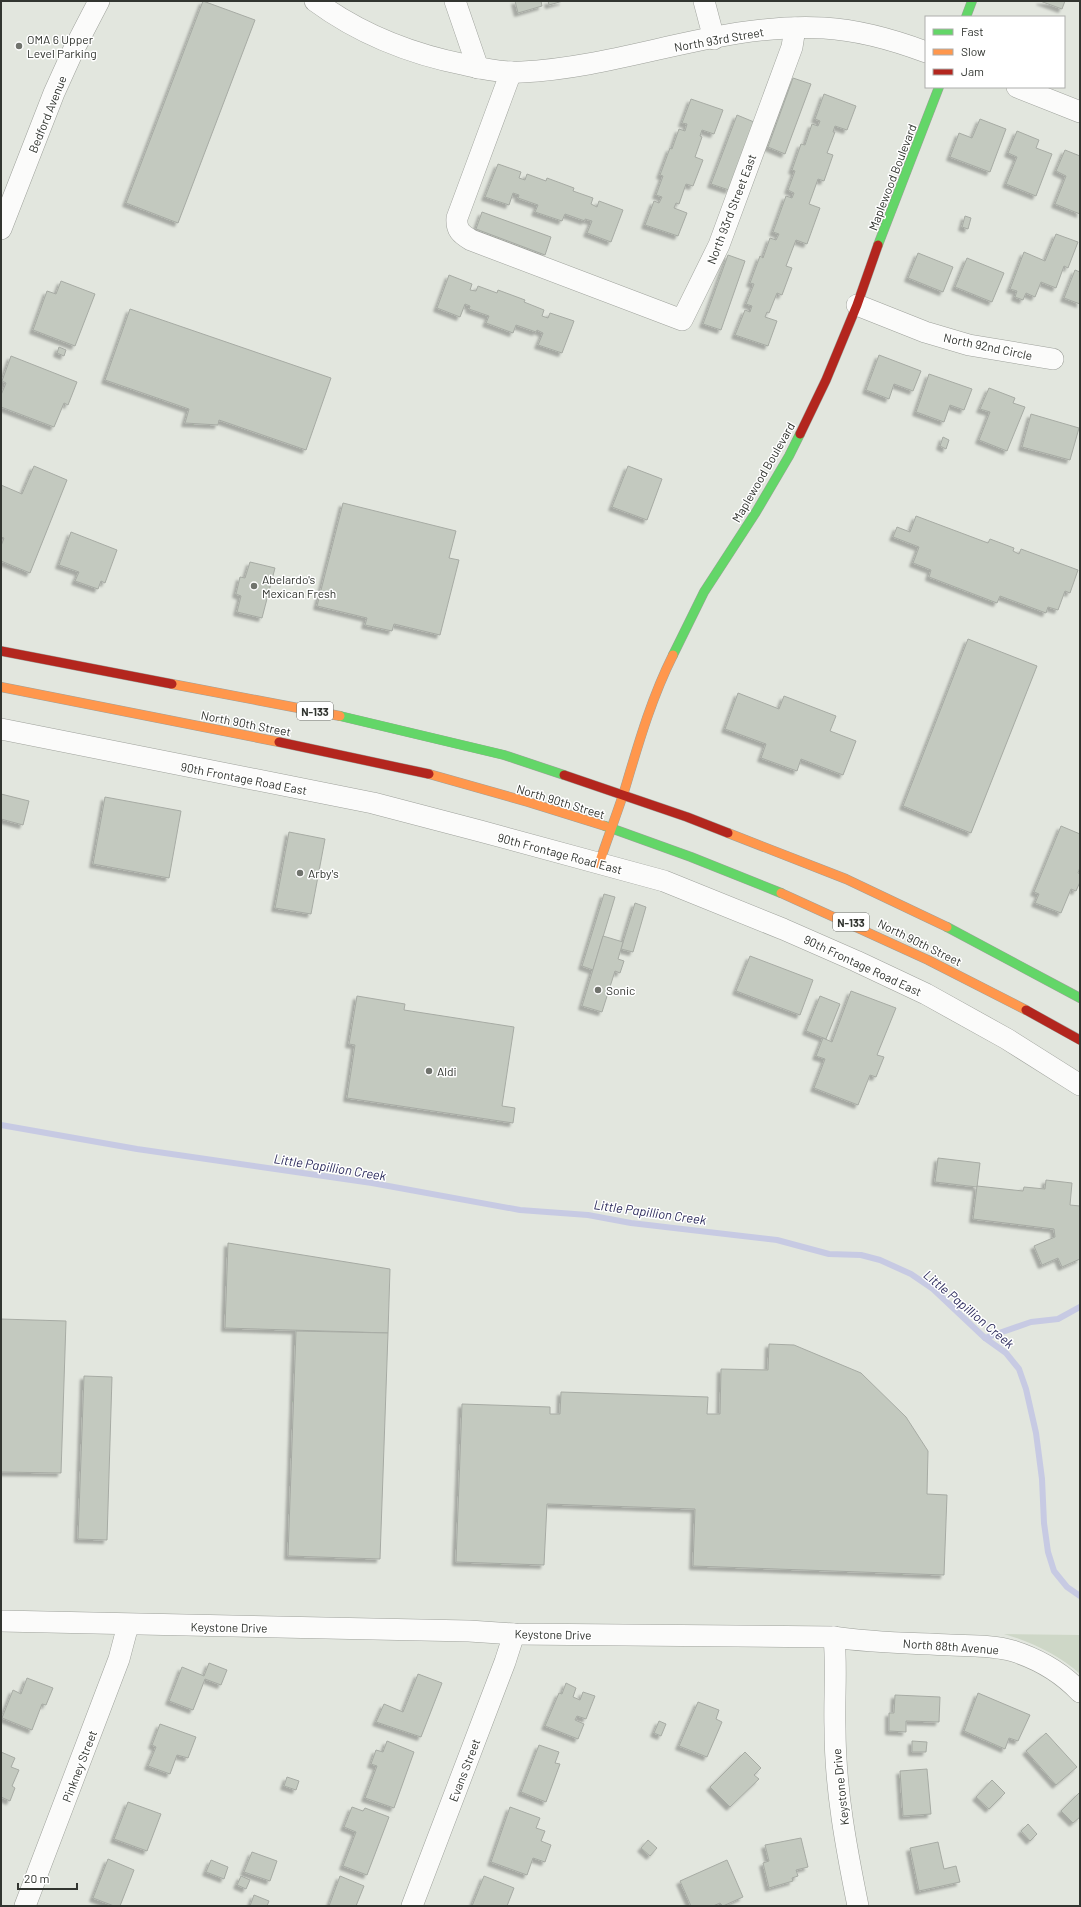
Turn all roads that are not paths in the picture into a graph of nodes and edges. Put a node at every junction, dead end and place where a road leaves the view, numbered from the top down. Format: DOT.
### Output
graph roads {
  1 [pos="99,1"];
  2 [pos="315,1"];
  3 [pos="455,1"];
  4 [pos="704,1"];
  5 [pos="972,1"];
  6 [pos="966,16"];
  7 [pos="795,28"];
  8 [pos="714,39"];
  9 [pos="925,52"];
  10 [pos="478,68"];
  11 [pos="511,72"];
  12 [pos="939,88"];
  13 [pos="1020,88"];
  14 [pos="1080,112"];
  15 [pos="1,229"];
  16 [pos="857,305"];
  17 [pos="1052,359"];
  18 [pos="1,651"];
  19 [pos="1,687"];
  20 [pos="1,729"];
  21 [pos="623,794"];
  22 [pos="611,829"];
  23 [pos="599,864"];
  24 [pos="1080,998"];
  25 [pos="1080,1040"];
  26 [pos="1080,1084"];
  27 [pos="1,1621"];
  28 [pos="128,1625"];
  29 [pos="514,1634"];
  30 [pos="834,1637"];
  31 [pos="1080,1692"];
  32 [pos="26,1906"];
  33 [pos="412,1906"];
  34 [pos="858,1906"];
  1 -- 15 [label="street, Bedford Avenue"];
  2 -- 10 [label="street, North 93rd Street"];
  3 -- 10 [label="street"];
  4 -- 8 [label="street"];
  5 -- 6 [label="main road"];
  7 -- 8 [label="street, North 93rd Street"];
  7 -- 9 [label="street, North 93rd Street"];
  7 -- 11 [label="street, North 93rd Street East"];
  8 -- 11 [label="street, North 93rd Street"];
  10 -- 11 [label="street, North 93rd Street"];
  12 -- 16 [label="main road, Maplewood Boulevard"];
  13 -- 14 [label="street"];
  16 -- 17 [label="street, North 92nd Circle"];
  16 -- 21 [label="main road, Maplewood Boulevard"];
  18 -- 21 [label="main road, North 90th Street / N-133"];
  19 -- 22 [label="main road, North 90th Street / N-133"];
  20 -- 23 [label="street, 90th Frontage Road East"];
  21 -- 22 [label="main road, Maplewood Boulevard"];
  21 -- 24 [label="main road, North 90th Street / N-133"];
  22 -- 23 [label="main road, Maplewood Boulevard"];
  22 -- 25 [label="main road, North 90th Street / N-133"];
  23 -- 26 [label="street, 90th Frontage Road East"];
  27 -- 28 [label="street, Keystone Drive"];
  28 -- 29 [label="street, Keystone Drive"];
  28 -- 32 [label="street, Pinkney Street"];
  29 -- 30 [label="street, Keystone Drive"];
  29 -- 33 [label="street, Evans Street"];
  30 -- 31 [label="street, North 88th Avenue"];
  30 -- 34 [label="street, Keystone Drive"];
}
